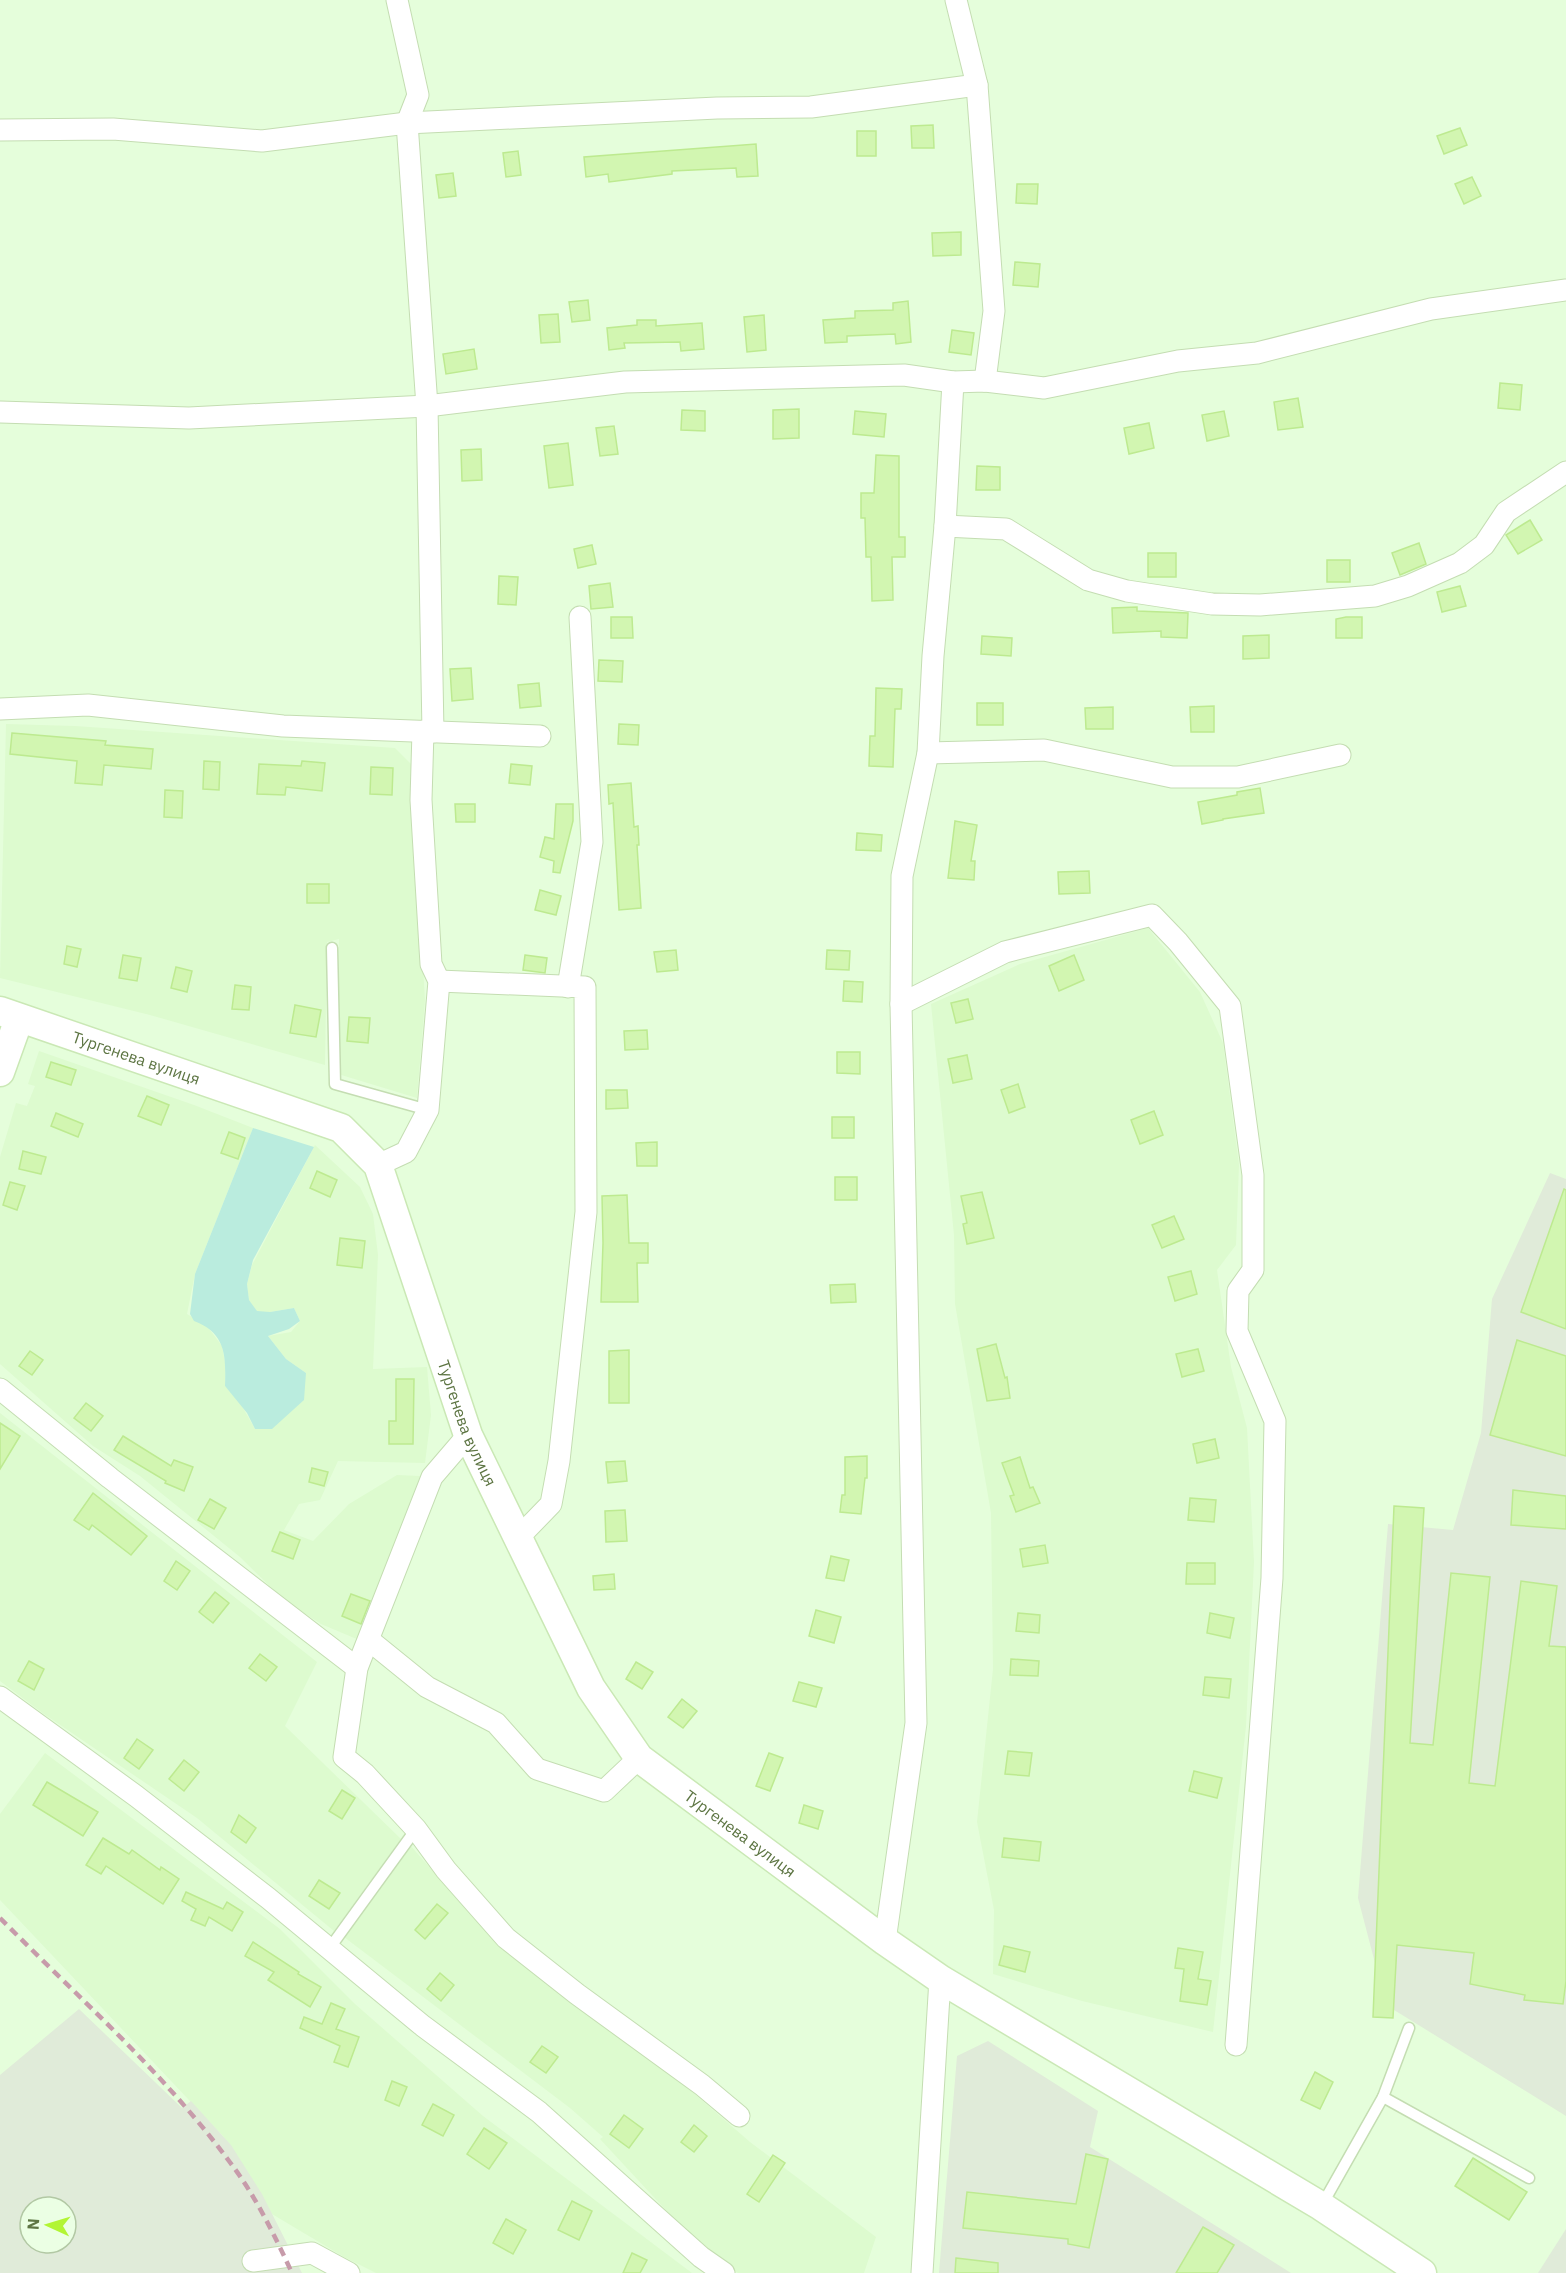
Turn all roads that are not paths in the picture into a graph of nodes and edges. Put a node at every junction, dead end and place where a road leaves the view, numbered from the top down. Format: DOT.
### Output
graph roads {
  1 [pos="397,0"];
  2 [pos="956,0"];
  3 [pos="977,84"];
  4 [pos="407,123"];
  5 [pos="0,130"];
  6 [pos="1566,290"];
  7 [pos="985,381"];
  8 [pos="953,382"];
  9 [pos="427,406"];
  10 [pos="0,412"];
  11 [pos="1566,472"];
  12 [pos="945,526"];
  13 [pos="580,616"];
  14 [pos="0,709"];
  15 [pos="428,732"];
  16 [pos="540,736"];
  17 [pos="928,753"];
  18 [pos="1340,755"];
  19 [pos="332,948"];
  20 [pos="439,981"];
  21 [pos="568,987"];
  22 [pos="901,1004"];
  23 [pos="9,1015"];
  24 [pos="0,1072"];
  25 [pos="428,1110"];
  26 [pos="378,1165"];
  27 [pos="0,1389"];
  28 [pos="468,1434"];
  29 [pos="518,1538"];
  30 [pos="369,1640"];
  31 [pos="357,1668"];
  32 [pos="0,1697"];
  33 [pos="639,1758"];
  34 [pos="416,1828"];
  35 [pos="885,1941"];
  36 [pos="329,1949"];
  37 [pos="940,1978"];
  38 [pos="1409,2028"];
  39 [pos="1236,2045"];
  40 [pos="1383,2097"];
  41 [pos="739,2116"];
  42 [pos="1529,2178"];
  43 [pos="1321,2206"];
  44 [pos="253,2261"];
  45 [pos="349,2273"];
  46 [pos="724,2273"];
  47 [pos="922,2273"];
  48 [pos="1422,2273"];
  1 -- 4 [label="street"];
  2 -- 3 [label="street"];
  3 -- 4 [label="street"];
  3 -- 7 [label="street"];
  4 -- 5 [label="street"];
  4 -- 9 [label="street"];
  6 -- 7 [label="street"];
  7 -- 8 [label="street"];
  8 -- 9 [label="street"];
  8 -- 12 [label="street"];
  9 -- 10 [label="street"];
  9 -- 15 [label="street"];
  11 -- 12 [label="street"];
  12 -- 17 [label="street"];
  13 -- 21 [label="street"];
  14 -- 15 [label="street"];
  15 -- 16 [label="street"];
  15 -- 20 [label="street"];
  17 -- 18 [label="street"];
  17 -- 22 [label="street"];
  19 -- 25 [label="lane"];
  20 -- 21 [label="street"];
  20 -- 25 [label="street"];
  21 -- 29 [label="street"];
  22 -- 35 [label="street"];
  22 -- 39 [label="street"];
  23 -- 24 [label="street"];
  23 -- 26 [label="street, Тургенева вулиця"];
  25 -- 26 [label="street"];
  26 -- 28 [label="street, Тургенева вулиця"];
  27 -- 31 [label="street"];
  28 -- 29 [label="street, Тургенева вулиця"];
  28 -- 30 [label="street"];
  29 -- 33 [label="street, Тургенева вулиця"];
  30 -- 31 [label="street"];
  30 -- 33 [label="street"];
  31 -- 34 [label="street"];
  32 -- 36 [label="street"];
  33 -- 35 [label="street, Тургенева вулиця"];
  34 -- 36 [label="lane"];
  34 -- 41 [label="street"];
  35 -- 37 [label="street, Тургенева вулиця"];
  36 -- 46 [label="street"];
  37 -- 43 [label="street, Тургенева вулиця"];
  37 -- 47 [label="street"];
  38 -- 40 [label="lane"];
  40 -- 42 [label="lane"];
  40 -- 43 [label="lane"];
  43 -- 48 [label="street, Тургенева вулиця"];
  44 -- 45 [label="street"];
}
